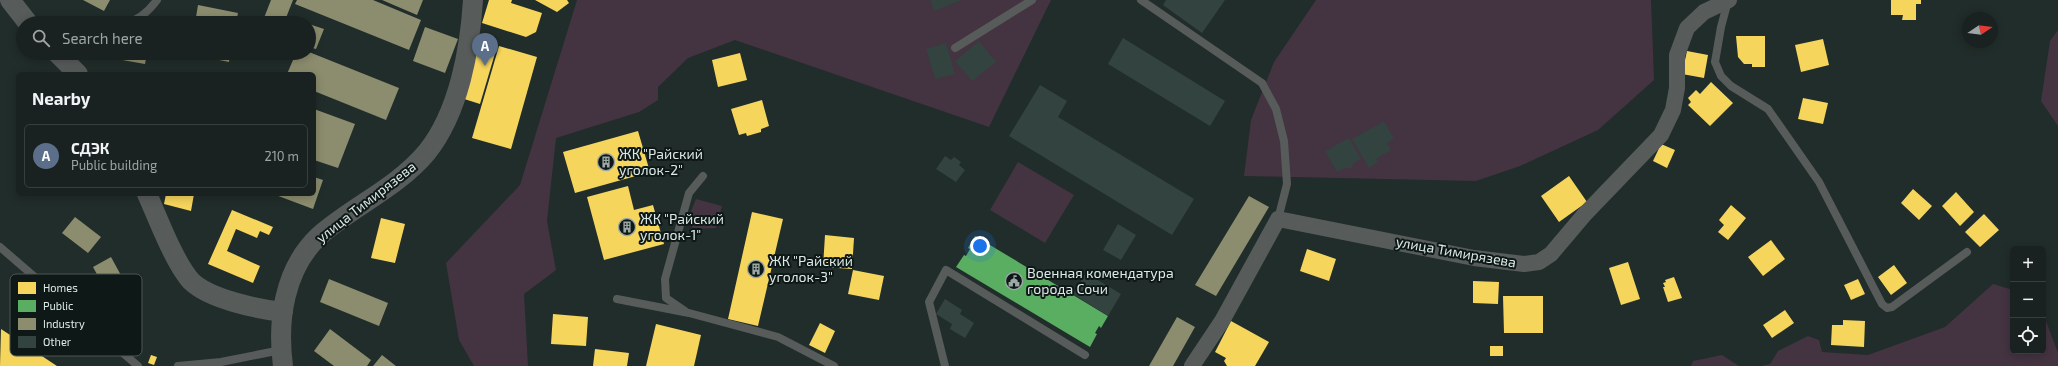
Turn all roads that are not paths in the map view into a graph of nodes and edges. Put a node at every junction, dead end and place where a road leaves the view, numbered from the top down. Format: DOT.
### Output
graph roads {
  1 [pos="10,0"];
  2 [pos="157,0"];
  3 [pos="473,0"];
  4 [pos="1032,0"];
  5 [pos="1141,0"];
  6 [pos="1729,0"];
  7 [pos="23,16"];
  8 [pos="141,16"];
  9 [pos="955,48"];
  10 [pos="64,60"];
  11 [pos="76,72"];
  12 [pos="703,176"];
  13 [pos="148,196"];
  14 [pos="1278,219"];
  15 [pos="0,246"];
  16 [pos="1967,252"];
  17 [pos="32,274"];
  18 [pos="617,299"];
  19 [pos="283,312"];
  20 [pos="689,313"];
  21 [pos="1085,355"];
  22 [pos="126,356"];
  23 [pos="282,358"];
  24 [pos="138,366"];
  25 [pos="178,366"];
  26 [pos="834,366"];
  27 [pos="945,366"];
  28 [pos="1192,366"];
  1 -- 7 [label="street"];
  2 -- 8 [label="lane"];
  3 -- 19 [label="street, улица Тимирязева"];
  4 -- 9 [label="lane"];
  5 -- 14 [label="lane"];
  6 -- 14 [label="street, улица Тимирязева"];
  6 -- 16 [label="lane"];
  10 -- 11 [label="street"];
  12 -- 20 [label="lane"];
  13 -- 19 [label="street"];
  14 -- 28 [label="street"];
  15 -- 17 [label="lane"];
  18 -- 20 [label="lane"];
  19 -- 23 [label="street, улица Тимирязева"];
  20 -- 26 [label="lane"];
  21 -- 27 [label="lane"];
  22 -- 24 [label="lane"];
  23 -- 25 [label="lane"];
}
